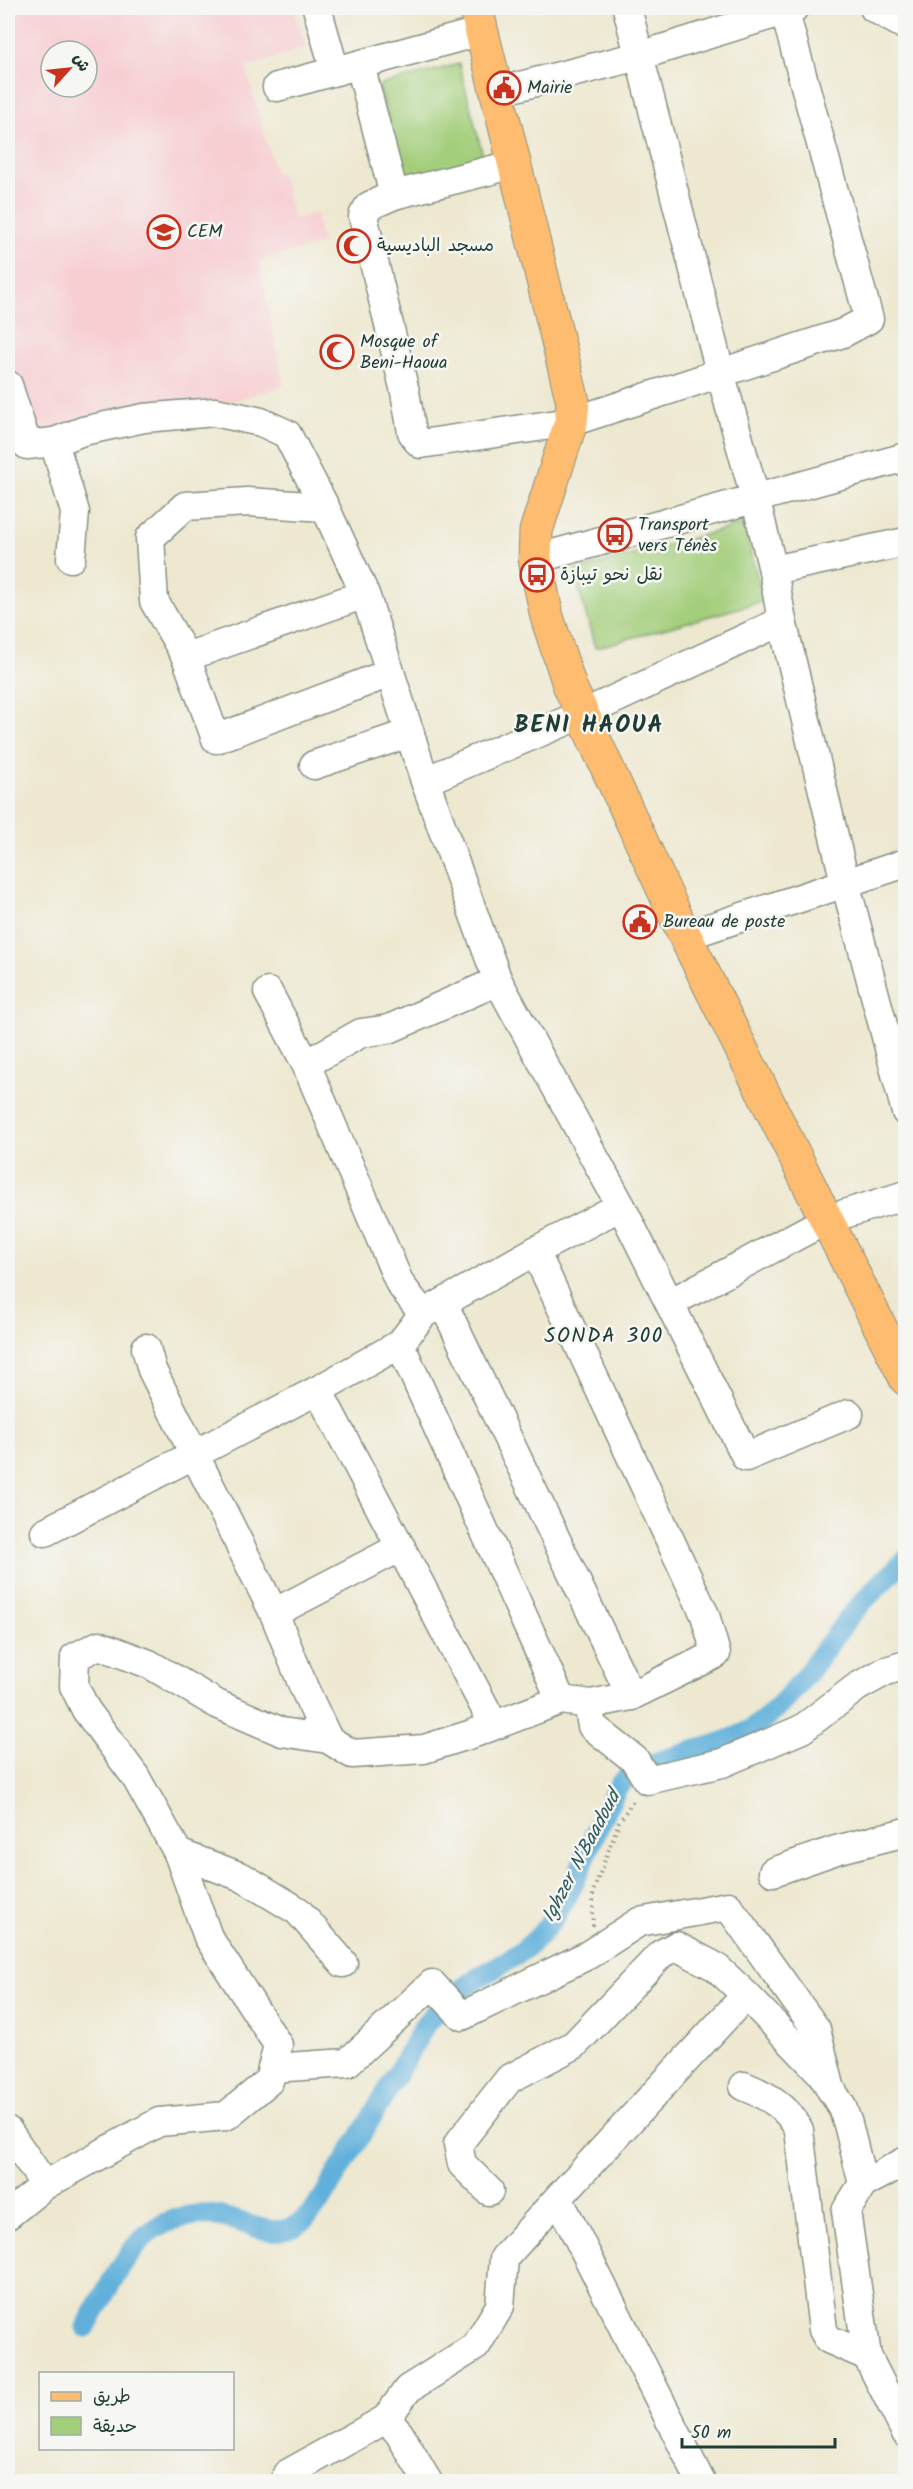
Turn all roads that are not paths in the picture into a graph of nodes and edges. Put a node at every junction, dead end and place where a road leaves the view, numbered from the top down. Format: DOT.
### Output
graph roads {
  1 [pos="317,8"];
  2 [pos="627,8"];
  3 [pos="789,8"];
  4 [pos="874,8"];
  5 [pos="479,19"];
  6 [pos="906,26"];
  7 [pos="639,56"];
  8 [pos="348,68"];
  9 [pos="277,87"];
  10 [pos="496,92"];
  11 [pos="515,164"];
  12 [pos="394,195"];
  13 [pos="720,372"];
  14 [pos="8,384"];
  15 [pos="571,422"];
  16 [pos="54,442"];
  17 [pos="906,457"];
  18 [pos="755,497"];
  19 [pos="325,507"];
  20 [pos="906,542"];
  21 [pos="71,558"];
  22 [pos="535,559"];
  23 [pos="773,570"];
  24 [pos="365,594"];
  25 [pos="782,621"];
  26 [pos="186,657"];
  27 [pos="390,673"];
  28 [pos="582,714"];
  29 [pos="410,733"];
  30 [pos="314,765"];
  31 [pos="425,781"];
  32 [pos="906,864"];
  33 [pos="845,882"];
  34 [pos="685,936"];
  35 [pos="498,981"];
  36 [pos="267,992"];
  37 [pos="306,1064"];
  38 [pos="906,1112"];
  39 [pos="906,1195"];
  40 [pos="621,1206"];
  41 [pos="828,1219"];
  42 [pos="535,1251"];
  43 [pos="670,1303"];
  44 [pos="433,1309"];
  45 [pos="400,1344"];
  46 [pos="146,1348"];
  47 [pos="906,1379"];
  48 [pos="318,1390"];
  49 [pos="849,1414"];
  50 [pos="194,1455"];
  51 [pos="45,1532"];
  52 [pos="401,1547"];
  53 [pos="274,1613"];
  54 [pos="906,1665"];
  55 [pos="631,1696"];
  56 [pos="574,1702"];
  57 [pos="494,1725"];
  58 [pos="328,1739"];
  59 [pos="906,1832"];
  60 [pos="178,1853"];
  61 [pos="773,1872"];
  62 [pos="343,1963"];
  63 [pos="746,1995"];
  64 [pos="272,2068"];
  65 [pos="744,2086"];
  66 [pos="831,2090"];
  67 [pos="8,2131"];
  68 [pos="906,2161"];
  69 [pos="45,2184"];
  70 [pos="862,2184"];
  71 [pos="489,2191"];
  72 [pos="558,2198"];
  73 [pos="8,2215"];
  74 [pos="867,2356"];
  75 [pos="386,2419"];
  76 [pos="906,2433"];
  77 [pos="286,2474"];
  78 [pos="428,2481"];
  79 [pos="701,2481"];
  1 -- 8 [label="street"];
  2 -- 7 [label="street"];
  3 -- 7 [label="street"];
  3 -- 13 [label="street"];
  4 -- 6 [label="street"];
  5 -- 8 [label="street"];
  5 -- 10 [label="main road"];
  7 -- 10 [label="street"];
  7 -- 13 [label="street"];
  8 -- 9 [label="street"];
  8 -- 12 [label="street"];
  10 -- 11 [label="main road"];
  11 -- 12 [label="street"];
  11 -- 15 [label="main road"];
  12 -- 15 [label="street"];
  13 -- 15 [label="street"];
  13 -- 18 [label="street"];
  14 -- 16 [label="street"];
  15 -- 22 [label="main road"];
  16 -- 19 [label="street"];
  16 -- 21 [label="street"];
  17 -- 18 [label="street"];
  18 -- 22 [label="street"];
  18 -- 23 [label="street"];
  19 -- 24 [label="street"];
  19 -- 26 [label="street"];
  20 -- 23 [label="street"];
  22 -- 28 [label="main road"];
  23 -- 25 [label="street"];
  24 -- 26 [label="street"];
  24 -- 27 [label="street"];
  25 -- 28 [label="street"];
  25 -- 33 [label="street"];
  26 -- 27 [label="street"];
  27 -- 29 [label="street"];
  28 -- 31 [label="street"];
  28 -- 34 [label="main road"];
  29 -- 30 [label="street"];
  29 -- 31 [label="street"];
  31 -- 35 [label="street"];
  32 -- 33 [label="street"];
  33 -- 34 [label="street"];
  33 -- 38 [label="street"];
  34 -- 41 [label="main road"];
  35 -- 37 [label="street"];
  35 -- 40 [label="street"];
  36 -- 37 [label="street"];
  37 -- 44 [label="street"];
  39 -- 41 [label="street"];
  40 -- 42 [label="street"];
  40 -- 43 [label="street"];
  41 -- 43 [label="street"];
  41 -- 47 [label="main road"];
  42 -- 44 [label="street"];
  42 -- 55 [label="street"];
  43 -- 49 [label="street"];
  44 -- 45 [label="street"];
  44 -- 55 [label="street"];
  45 -- 48 [label="street"];
  45 -- 56 [label="street"];
  46 -- 50 [label="street"];
  48 -- 50 [label="street"];
  48 -- 52 [label="street"];
  50 -- 51 [label="street"];
  50 -- 53 [label="street"];
  52 -- 53 [label="street"];
  52 -- 57 [label="street"];
  53 -- 58 [label="street"];
  54 -- 56 [label="street"];
  55 -- 56 [label="street"];
  56 -- 57 [label="street"];
  57 -- 58 [label="street"];
  58 -- 60 [label="street"];
  59 -- 61 [label="street"];
  60 -- 62 [label="street"];
  60 -- 64 [label="street"];
  63 -- 66 [label="street"];
  63 -- 71 [label="street"];
  63 -- 72 [label="street"];
  64 -- 66 [label="street"];
  64 -- 69 [label="street"];
  65 -- 74 [label="street"];
  66 -- 70 [label="street"];
  67 -- 69 [label="street"];
  68 -- 70 [label="street"];
  69 -- 73 [label="street"];
  70 -- 74 [label="street"];
  72 -- 75 [label="street"];
  72 -- 79 [label="street"];
  74 -- 76 [label="street"];
  75 -- 77 [label="street"];
  75 -- 78 [label="street"];
}
